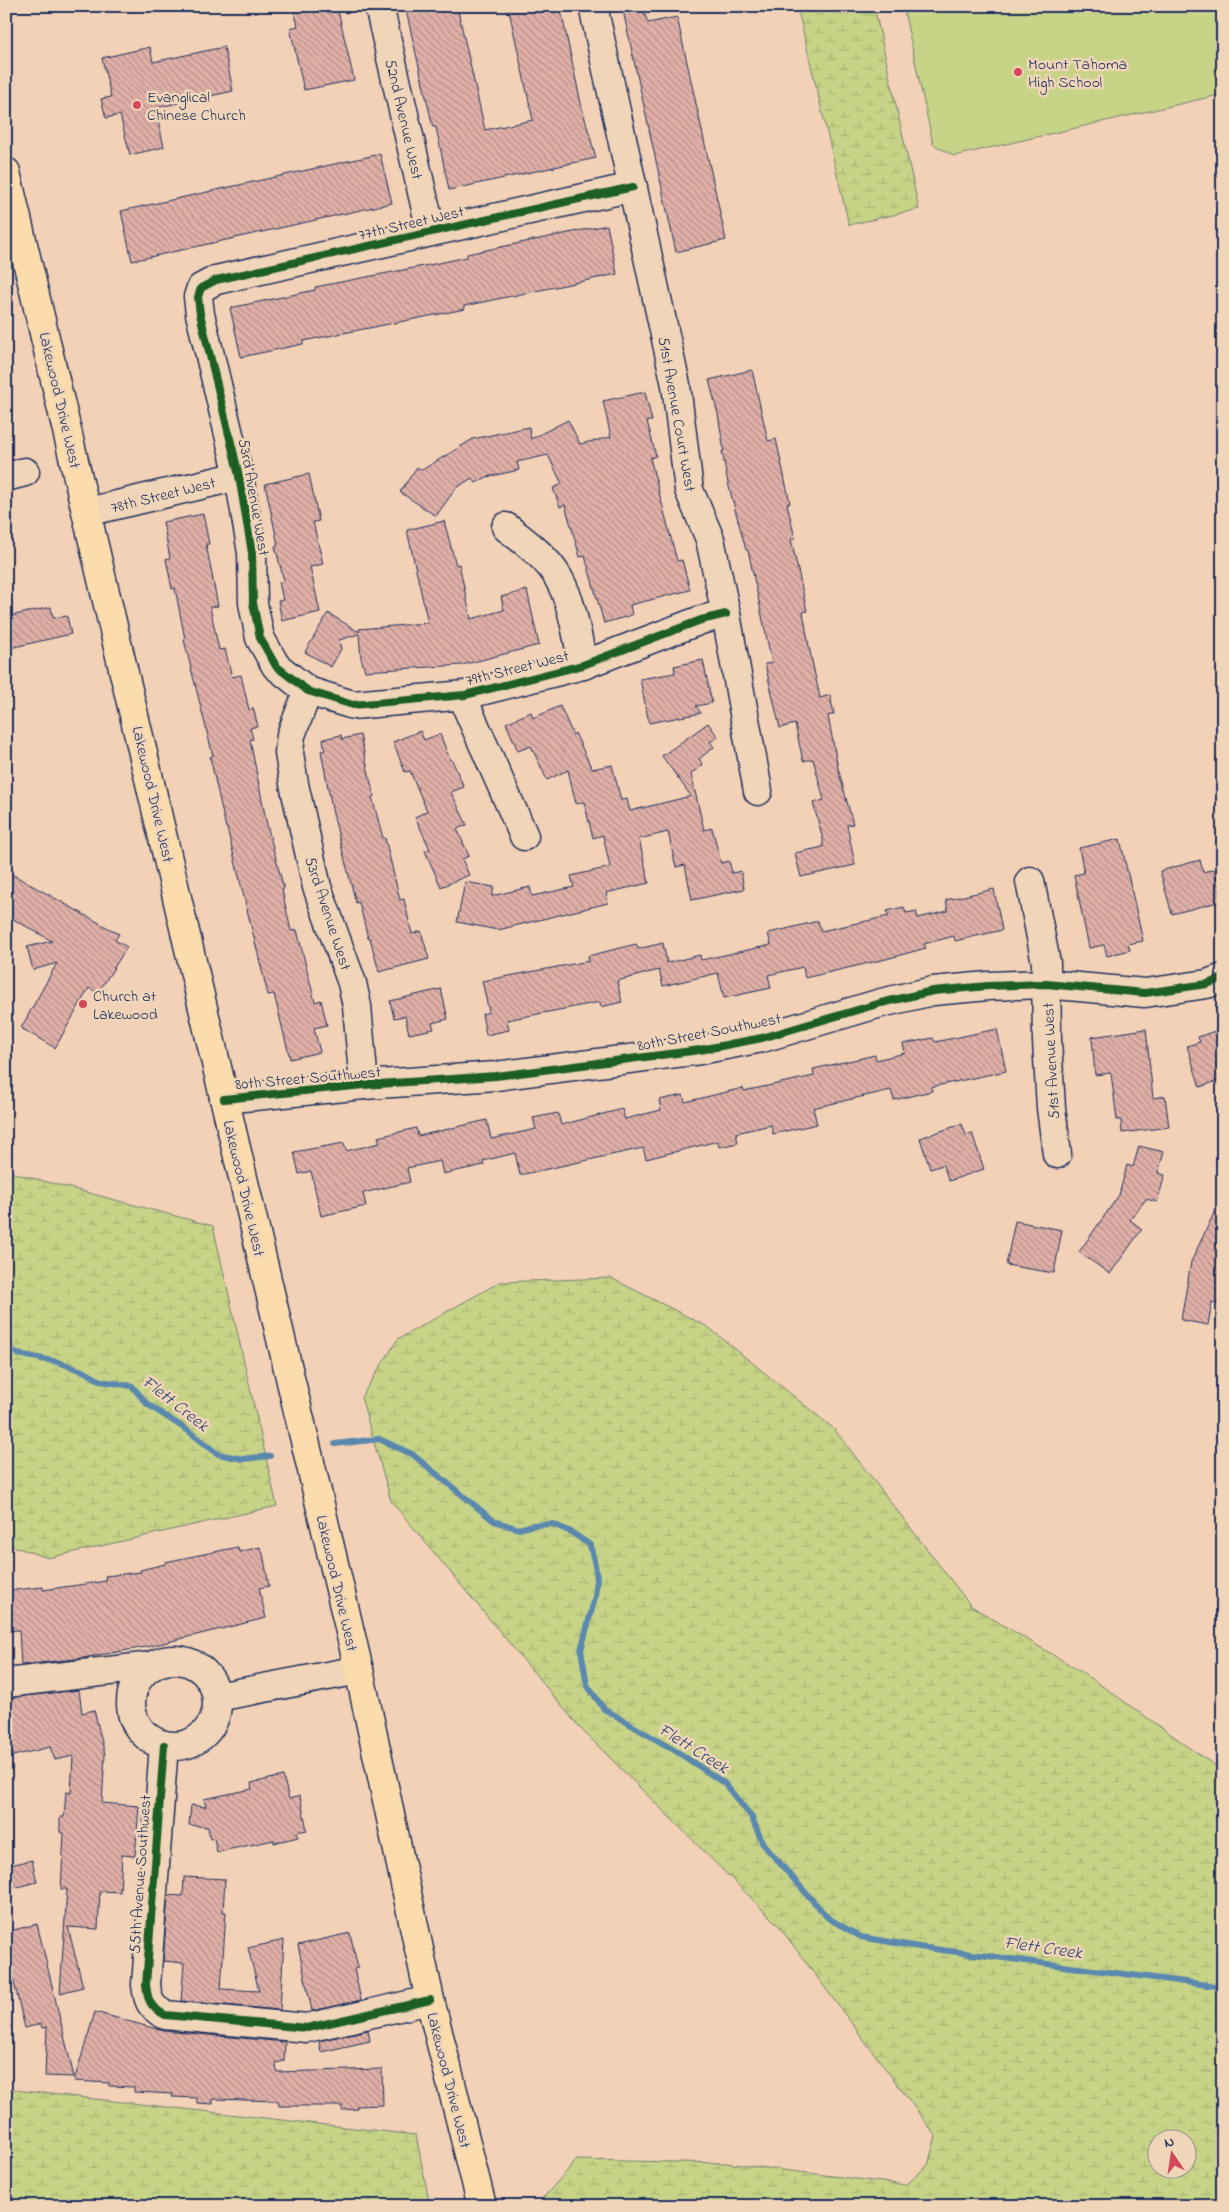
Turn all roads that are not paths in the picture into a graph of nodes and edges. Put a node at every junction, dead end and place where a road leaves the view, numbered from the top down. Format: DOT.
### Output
graph roads {
  1 [pos="379,6"];
  2 [pos="593,6"];
  3 [pos="6,172"];
  4 [pos="633,187"];
  5 [pos="430,231"];
  6 [pos="199,292"];
  7 [pos="239,476"];
  8 [pos="88,512"];
  9 [pos="506,527"];
  10 [pos="726,614"];
  11 [pos="583,665"];
  12 [pos="308,691"];
  13 [pos="465,695"];
  14 [pos="758,791"];
  15 [pos="524,836"];
  16 [pos="1030,880"];
  17 [pos="1223,978"];
  18 [pos="1046,984"];
  19 [pos="364,1085"];
  20 [pos="224,1099"];
  21 [pos="1057,1154"];
  22 [pos="152,1666"];
  23 [pos="358,1670"];
  24 [pos="6,1683"];
  25 [pos="217,1697"];
  26 [pos="164,1745"];
  27 [pos="430,2000"];
  28 [pos="482,2206"];
  1 -- 5 [label="street, 52nd Avenue West"];
  2 -- 4 [label="street, 51st Avenue Court West"];
  3 -- 8 [label="main road, Lakewood Drive West"];
  4 -- 5 [label="street, 77th Street West"];
  4 -- 10 [label="street, 51st Avenue Court West"];
  5 -- 6 [label="street, 77th Street West"];
  6 -- 7 [label="street, 53rd Avenue West"];
  7 -- 8 [label="street, 78th Street West"];
  7 -- 12 [label="street, 53rd Avenue West"];
  8 -- 20 [label="main road, Lakewood Drive West"];
  9 -- 11 [label="street"];
  10 -- 11 [label="street, 79th Street West"];
  10 -- 14 [label="street, 51st Avenue Court West"];
  11 -- 13 [label="street, 79th Street West"];
  12 -- 13 [label="street, 79th Street West"];
  12 -- 19 [label="street, 53rd Avenue West"];
  13 -- 15 [label="street"];
  16 -- 18 [label="street, 51st Avenue West"];
  17 -- 18 [label="street, 80th Street Southwest"];
  18 -- 19 [label="street, 80th Street Southwest"];
  18 -- 21 [label="street, 51st Avenue West"];
  19 -- 20 [label="street, 80th Street Southwest"];
  20 -- 23 [label="main road, Lakewood Drive West"];
  22 -- 24 [label="street"];
  22 -- 25 [label="street"];
  22 -- 26 [label="street"];
  23 -- 25 [label="street"];
  23 -- 27 [label="main road, Lakewood Drive West"];
  25 -- 26 [label="street"];
  26 -- 27 [label="street, 55th Avenue Southwest"];
  27 -- 28 [label="main road, Lakewood Drive West"];
}
